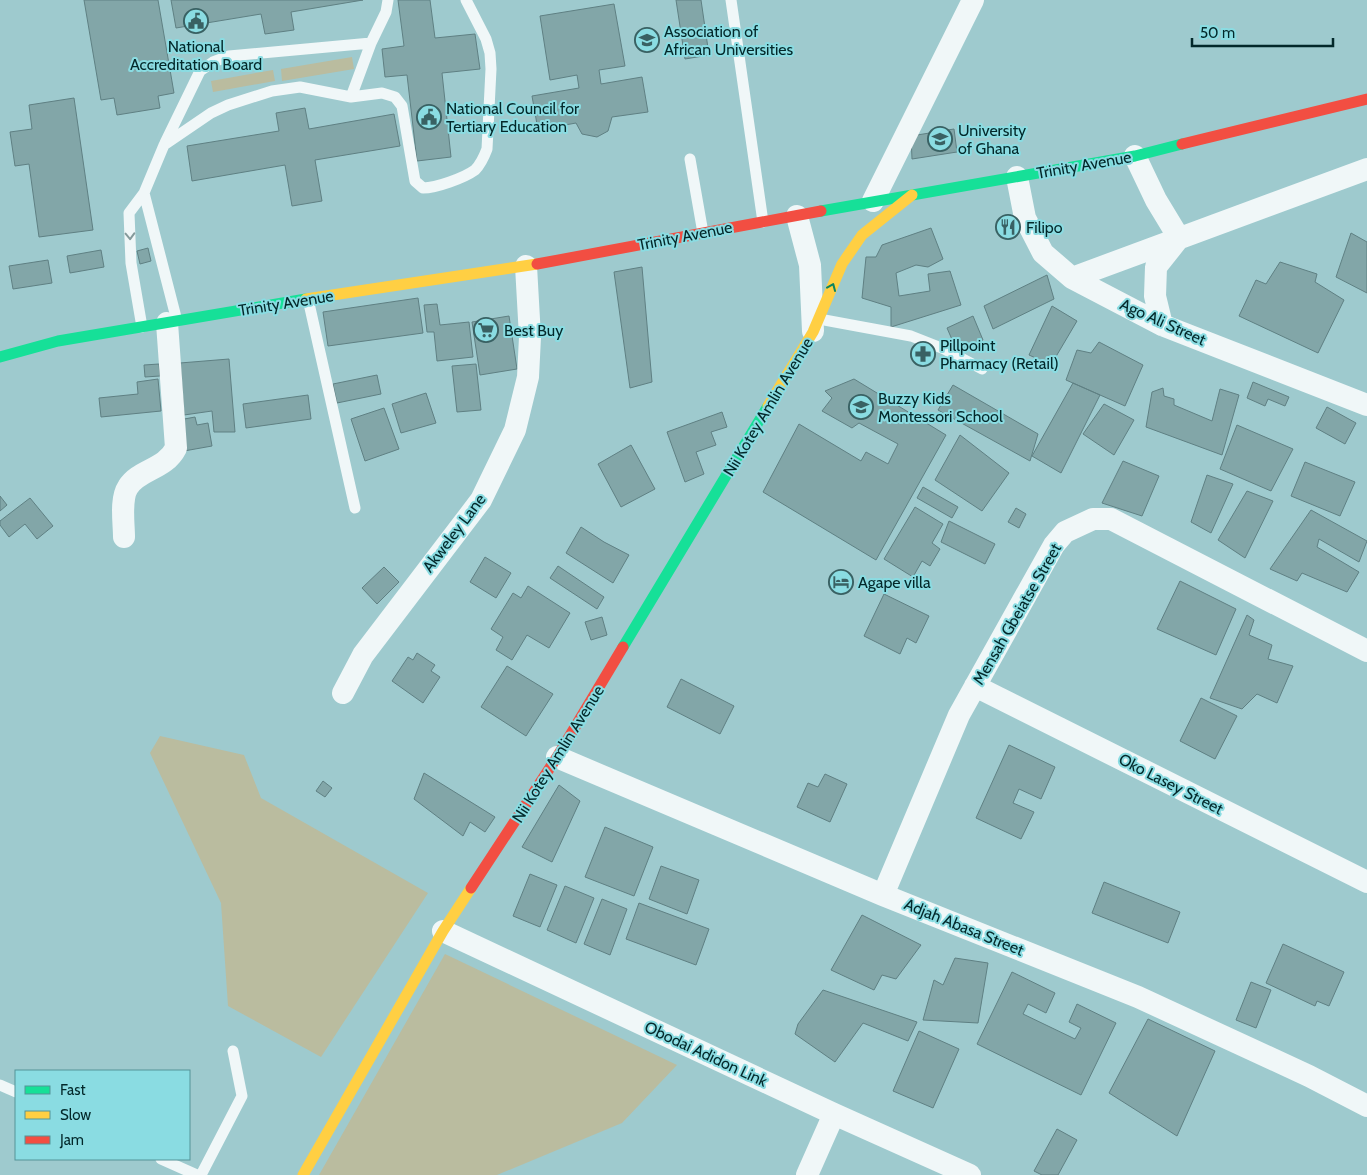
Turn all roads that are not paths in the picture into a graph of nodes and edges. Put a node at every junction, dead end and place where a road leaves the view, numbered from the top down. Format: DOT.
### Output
graph roads {
  1 [pos="388,0"];
  2 [pos="466,0"];
  3 [pos="731,0"];
  4 [pos="973,0"];
  5 [pos="371,43"];
  6 [pos="351,97"];
  7 [pos="1367,99"];
  8 [pos="164,145"];
  9 [pos="1135,156"];
  10 [pos="690,159"];
  11 [pos="1367,168"];
  12 [pos="1017,177"];
  13 [pos="144,193"];
  14 [pos="916,193"];
  15 [pos="873,201"];
  16 [pos="797,216"];
  17 [pos="763,222"];
  18 [pos="703,233"];
  19 [pos="1179,238"];
  20 [pos="526,266"];
  21 [pos="1072,278"];
  22 [pos="308,299"];
  23 [pos="172,322"];
  24 [pos="1162,325"];
  25 [pos="816,326"];
  26 [pos="142,327"];
  27 [pos="0,357"];
  28 [pos="982,369"];
  29 [pos="1367,405"];
  30 [pos="355,508"];
  31 [pos="124,538"];
  32 [pos="1367,651"];
  33 [pos="975,686"];
  34 [pos="342,693"];
  35 [pos="557,757"];
  36 [pos="1367,882"];
  37 [pos="884,895"];
  38 [pos="444,931"];
  39 [pos="233,1051"];
  40 [pos="0,1085"];
  41 [pos="15,1092"];
  42 [pos="1367,1106"];
  43 [pos="834,1114"];
  44 [pos="163,1160"];
  45 [pos="197,1175"];
  46 [pos="201,1175"];
  47 [pos="303,1175"];
  48 [pos="807,1175"];
  49 [pos="970,1175"];
  1 -- 5 [label="lane"];
  2 -- 6 [label="lane"];
  3 -- 17 [label="lane"];
  4 -- 15 [label="street"];
  5 -- 6 [label="lane"];
  5 -- 8 [label="lane"];
  6 -- 8 [label="lane"];
  7 -- 9 [label="street, Trinity Avenue"];
  8 -- 13 [label="lane"];
  9 -- 12 [label="street, Trinity Avenue"];
  9 -- 19 [label="street"];
  10 -- 18 [label="lane"];
  11 -- 19 [label="street"];
  12 -- 14 [label="street, Trinity Avenue"];
  12 -- 21 [label="street, Ago Ali Street"];
  13 -- 23 [label="lane"];
  13 -- 26 [label="lane, one-way"];
  14 -- 15 [label="street, Trinity Avenue"];
  25 -- 14 [label="street, Nii Kotey Amlin Avenue, one-way"];
  15 -- 16 [label="street, Trinity Avenue"];
  16 -- 17 [label="street, Trinity Avenue"];
  16 -- 25 [label="street, Nii Kotey Amlin Avenue"];
  17 -- 18 [label="street, Trinity Avenue"];
  18 -- 20 [label="street, Trinity Avenue"];
  19 -- 21 [label="street"];
  19 -- 24 [label="street"];
  20 -- 22 [label="street, Trinity Avenue"];
  20 -- 34 [label="street, Akweley Lane"];
  21 -- 24 [label="street, Ago Ali Street"];
  22 -- 23 [label="street, Trinity Avenue"];
  22 -- 30 [label="lane"];
  23 -- 26 [label="street, Trinity Avenue"];
  23 -- 31 [label="street"];
  24 -- 29 [label="street, Ago Ali Street"];
  25 -- 28 [label="lane"];
  25 -- 35 [label="street, Nii Kotey Amlin Avenue"];
  26 -- 27 [label="street, Trinity Avenue"];
  32 -- 33 [label="street, Mensah Gbeiatse Street"];
  33 -- 36 [label="street, Oko Lasey Street"];
  33 -- 37 [label="street, Mensah Gbeiatse Street"];
  35 -- 37 [label="street, Adjah Abasa Street"];
  35 -- 38 [label="street, Nii Kotey Amlin Avenue"];
  37 -- 42 [label="street, Adjah Abasa Street"];
  38 -- 43 [label="street, Obodai Adidon Link"];
  38 -- 47 [label="street, Nii Kotey Amlin Avenue"];
  39 -- 46 [label="lane"];
  40 -- 41 [label="lane"];
  43 -- 48 [label="street"];
  43 -- 49 [label="street, Obodai Adidon Link"];
  44 -- 45 [label="lane"];
}
